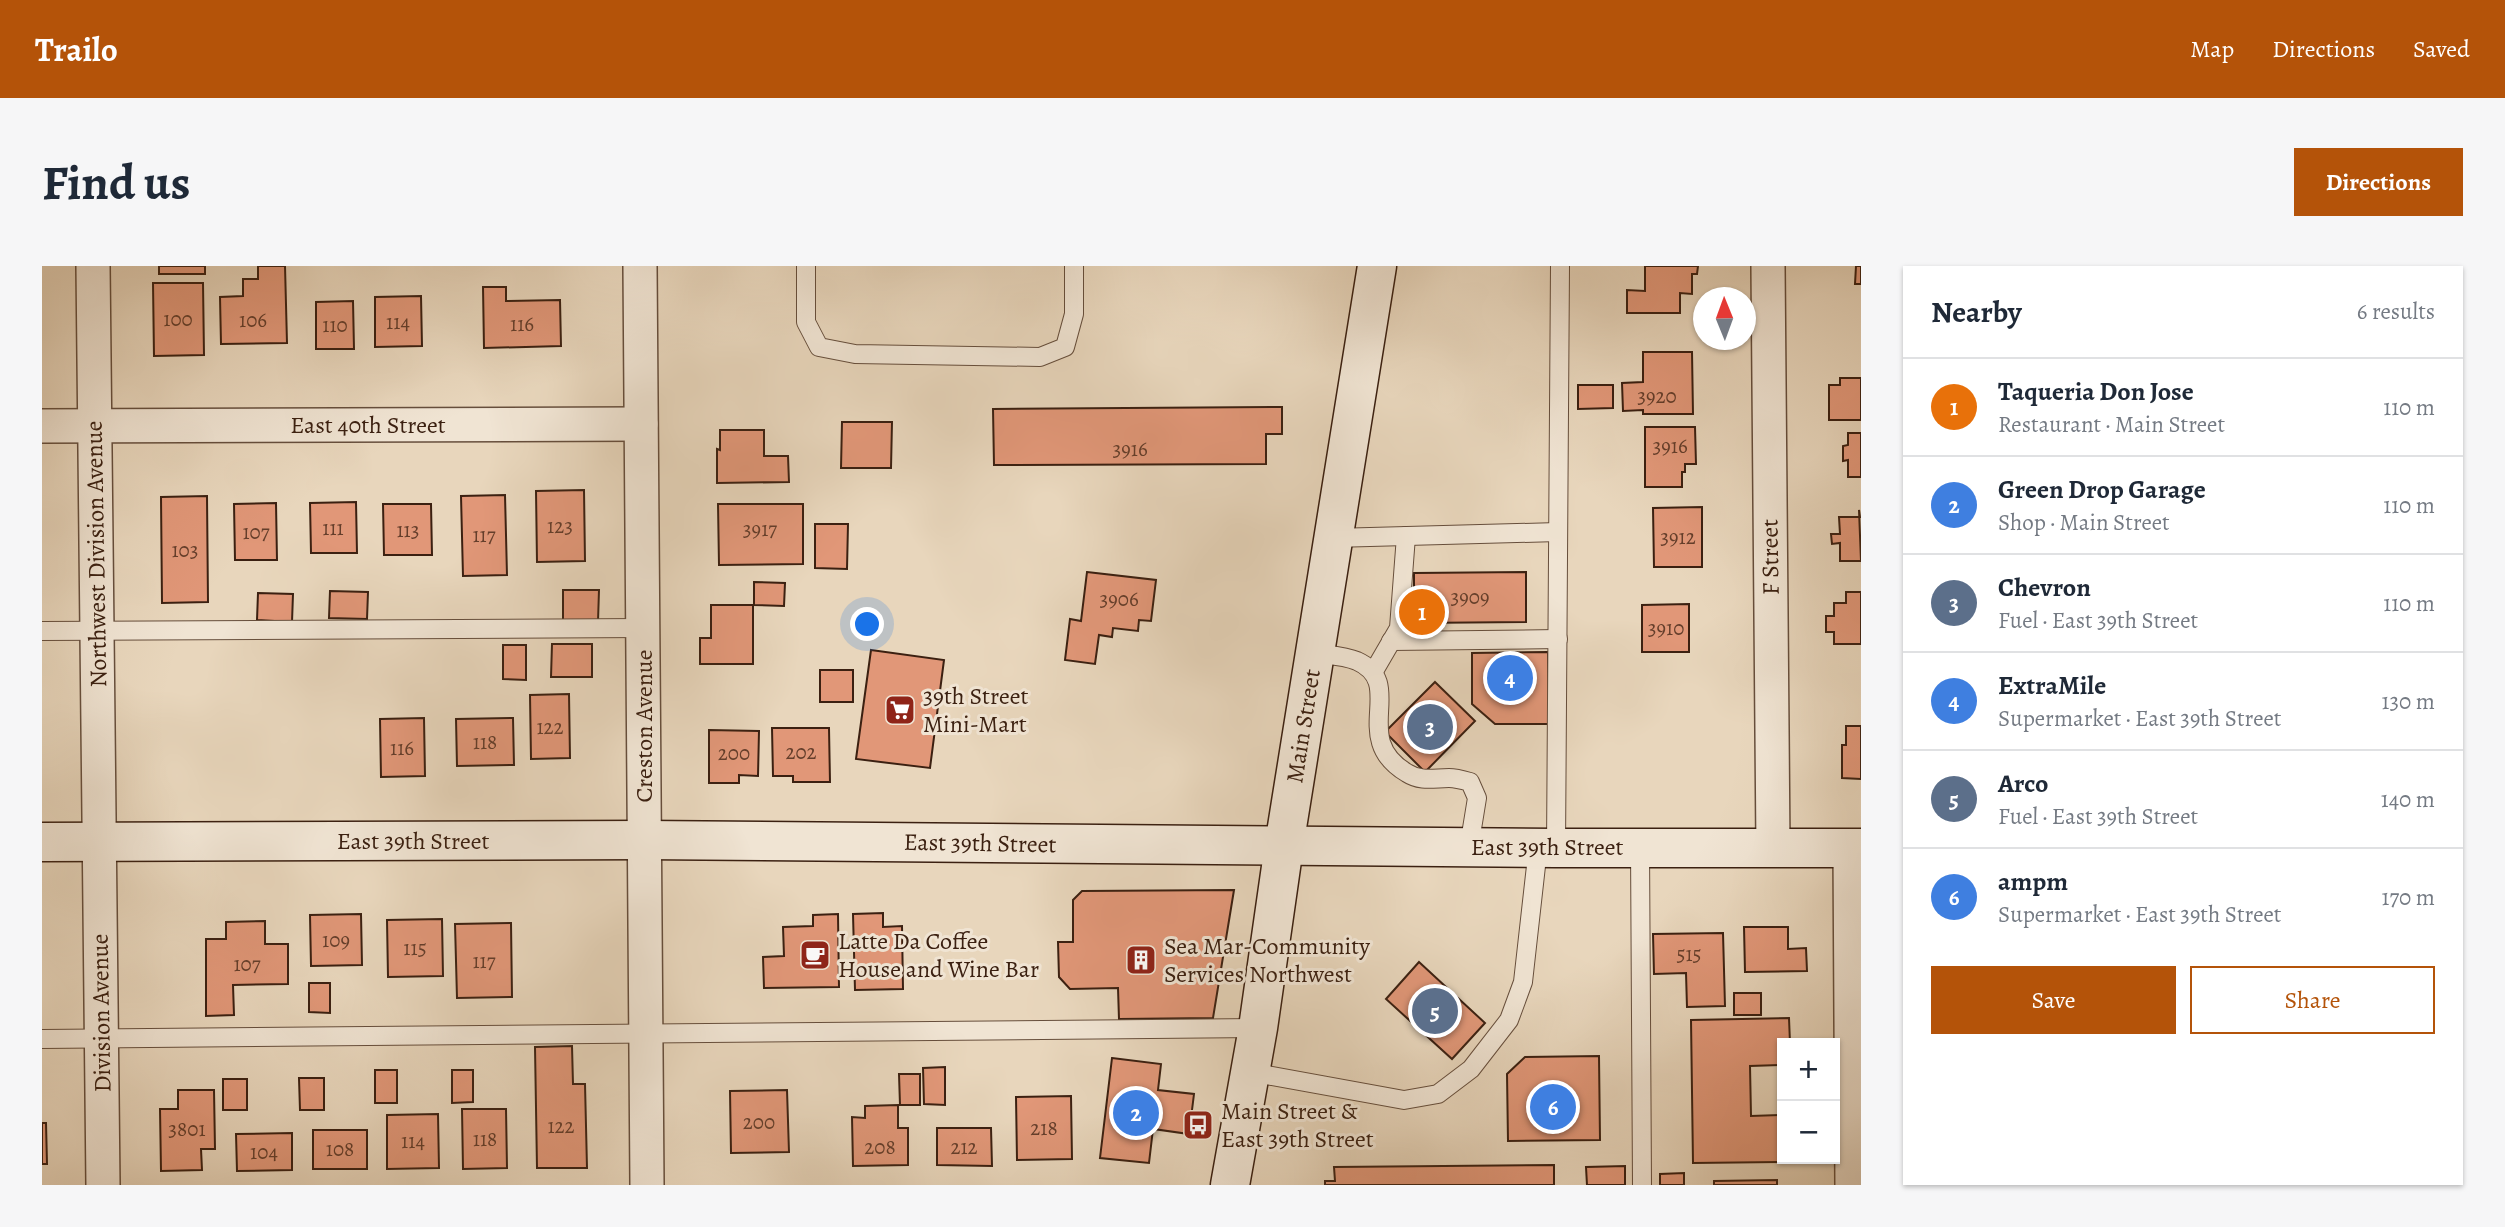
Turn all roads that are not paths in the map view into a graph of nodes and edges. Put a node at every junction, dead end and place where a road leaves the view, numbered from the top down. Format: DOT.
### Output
graph roads {
  1 [pos="93,266"];
  2 [pos="640,266"];
  3 [pos="806,266"];
  4 [pos="1074,266"];
  5 [pos="1377,266"];
  6 [pos="1560,266"];
  7 [pos="1768,266"];
  8 [pos="641,424"];
  9 [pos="42,426"];
  10 [pos="95,426"];
  11 [pos="1558,532"];
  12 [pos="1406,536"];
  13 [pos="1334,538"];
  14 [pos="643,628"];
  15 [pos="42,631"];
  16 [pos="97,631"];
  17 [pos="1558,639"];
  18 [pos="1391,641"];
  19 [pos="1315,653"];
  20 [pos="1374,671"];
  21 [pos="644,840"];
  22 [pos="42,842"];
  23 [pos="100,842"];
  24 [pos="1284,846"];
  25 [pos="1640,846"];
  26 [pos="1469,847"];
  27 [pos="1773,847"];
  28 [pos="1547,848"];
  29 [pos="1856,848"];
  30 [pos="1258,1028"];
  31 [pos="646,1034"];
  32 [pos="102,1038"];
  33 [pos="42,1039"];
  34 [pos="1250,1072"];
  35 [pos="103,1185"];
  36 [pos="647,1185"];
  37 [pos="1230,1185"];
  38 [pos="1642,1185"];
  39 [pos="1852,1185"];
  1 -- 10 [label="street, Northwest Division Avenue"];
  2 -- 8 [label="street, Creston Avenue"];
  3 -- 4 [label="lane"];
  5 -- 13 [label="main road, Main Street"];
  6 -- 11 [label="lane"];
  7 -- 27 [label="street, F Street"];
  8 -- 10 [label="street, East 40th Street"];
  8 -- 14 [label="street, Creston Avenue"];
  9 -- 10 [label="street, East 40th Street"];
  10 -- 16 [label="street, Northwest Division Avenue"];
  11 -- 12 [label="lane"];
  11 -- 17 [label="lane"];
  12 -- 13 [label="lane"];
  12 -- 18 [label="lane"];
  13 -- 19 [label="main road, Main Street"];
  14 -- 16 [label="lane"];
  14 -- 21 [label="street, Creston Avenue"];
  15 -- 16 [label="lane"];
  16 -- 23 [label="street, Northwest Division Avenue"];
  17 -- 18 [label="lane"];
  17 -- 28 [label="lane"];
  18 -- 20 [label="lane"];
  19 -- 20 [label="lane"];
  19 -- 24 [label="main road, Main Street"];
  20 -- 26 [label="lane"];
  21 -- 23 [label="main road, East 39th Street"];
  21 -- 24 [label="main road, East 39th Street"];
  21 -- 31 [label="street, Creston Avenue"];
  22 -- 23 [label="main road, East 39th Street"];
  23 -- 32 [label="street, Division Avenue"];
  24 -- 26 [label="main road, East 39th Street"];
  24 -- 30 [label="main road, Main Street"];
  25 -- 27 [label="main road, East 39th Street"];
  25 -- 28 [label="main road, East 39th Street"];
  25 -- 38 [label="lane"];
  26 -- 28 [label="main road, East 39th Street"];
  27 -- 29 [label="main road, East 39th Street"];
  28 -- 34 [label="lane"];
  29 -- 39 [label="street"];
  30 -- 31 [label="lane"];
  30 -- 34 [label="main road, Main Street"];
  31 -- 32 [label="lane"];
  31 -- 36 [label="street, Creston Avenue"];
  32 -- 33 [label="lane"];
  32 -- 35 [label="street, Division Avenue"];
  34 -- 37 [label="main road, Main Street"];
}
